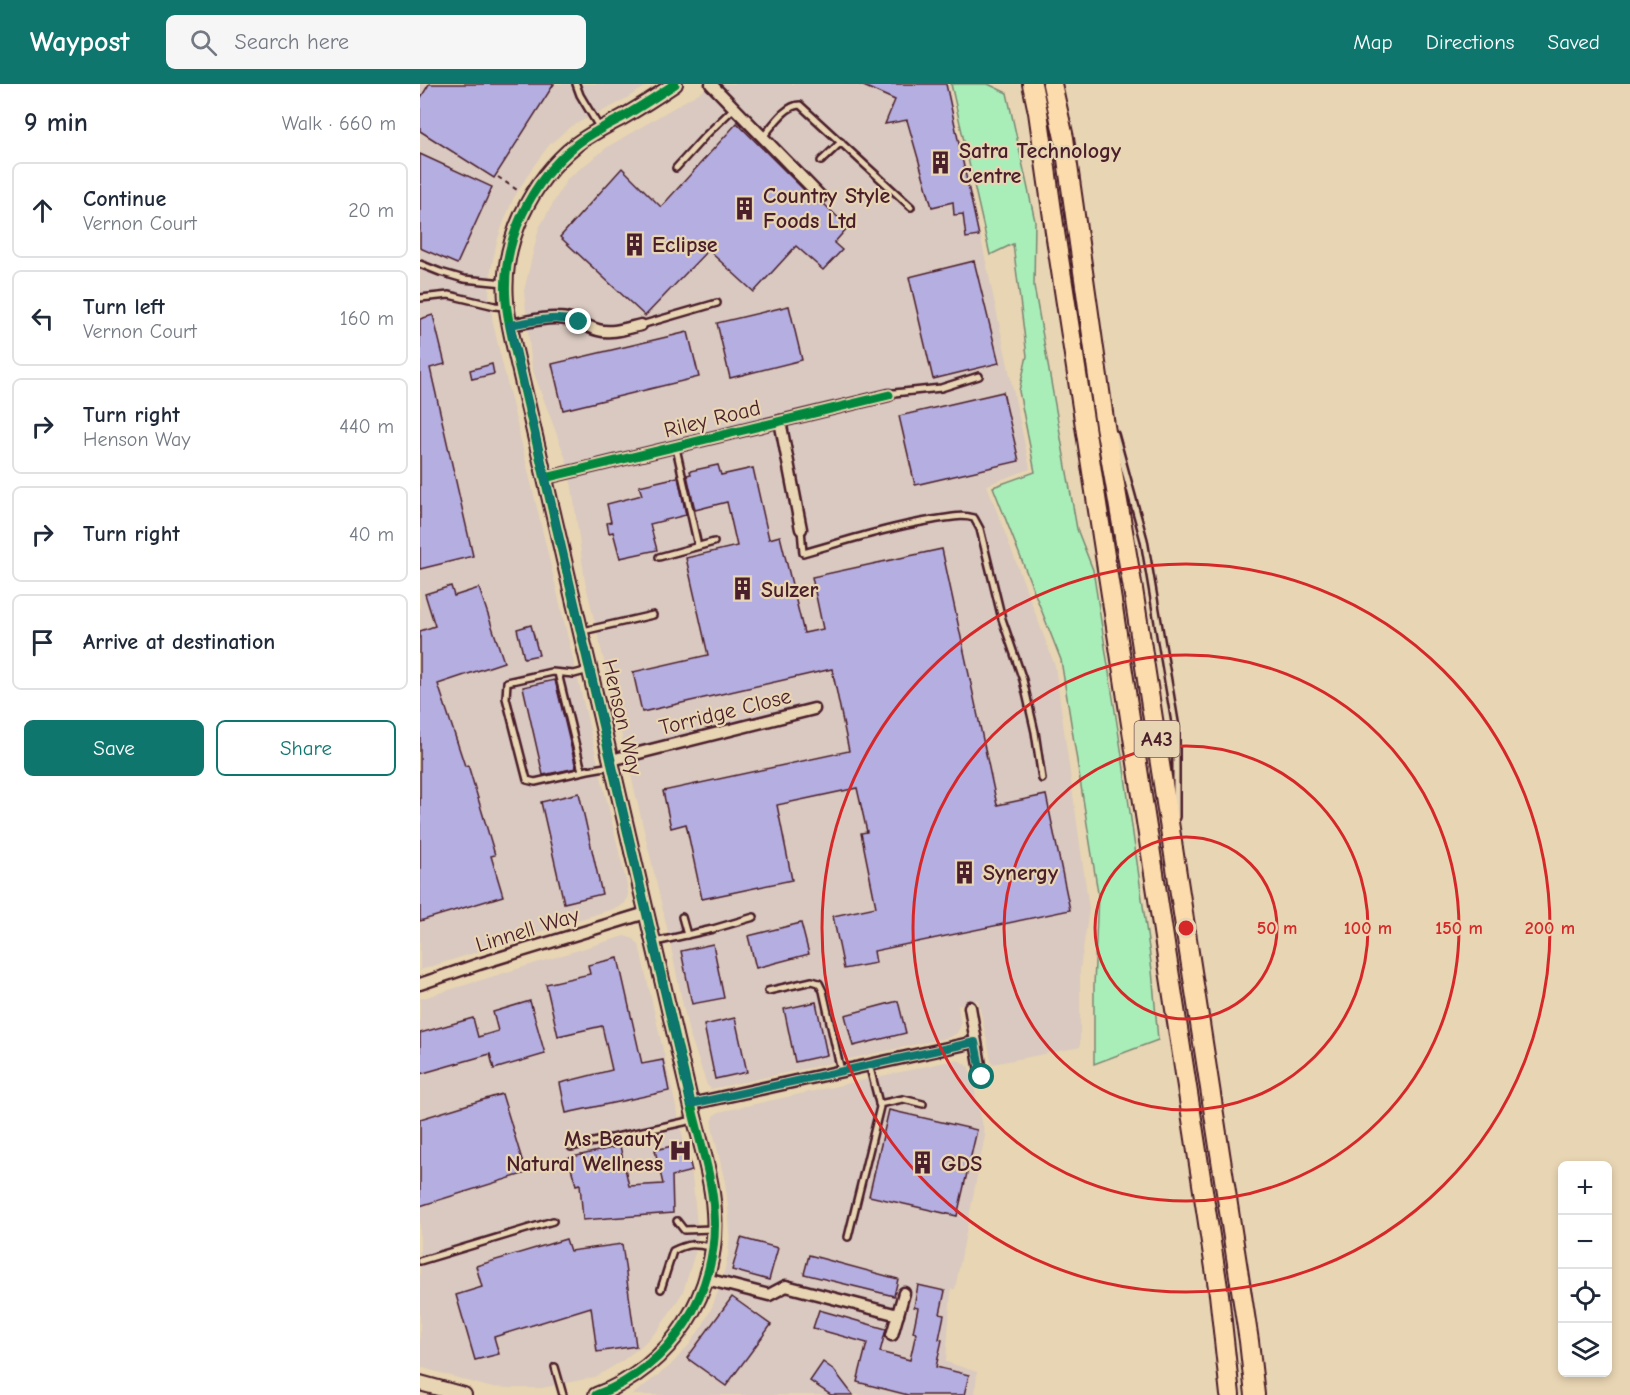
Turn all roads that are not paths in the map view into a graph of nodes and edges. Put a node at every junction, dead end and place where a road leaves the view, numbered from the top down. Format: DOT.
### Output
graph roads {
  1 [pos="576,84"];
  2 [pos="675,84"];
  3 [pos="711,84"];
  4 [pos="1032,84"];
  5 [pos="1052,84"];
  6 [pos="734,108"];
  7 [pos="601,130"];
  8 [pos="762,138"];
  9 [pos="841,142"];
  10 [pos="821,161"];
  11 [pos="676,168"];
  12 [pos="821,197"];
  13 [pos="911,207"];
  14 [pos="420,264"];
  15 [pos="506,283"];
  16 [pos="420,298"];
  17 [pos="717,303"];
  18 [pos="507,307"];
  19 [pos="510,325"];
  20 [pos="641,325"];
  21 [pos="1096,366"];
  22 [pos="979,376"];
  23 [pos="889,395"];
  24 [pos="1111,420"];
  25 [pos="780,421"];
  26 [pos="1114,431"];
  27 [pos="676,448"];
  28 [pos="545,478"];
  29 [pos="801,529"];
  30 [pos="714,542"];
  31 [pos="698,546"];
  32 [pos="659,557"];
  33 [pos="653,615"];
  34 [pos="581,631"];
  35 [pos="590,670"];
  36 [pos="558,673"];
  37 [pos="813,709"];
  38 [pos="612,763"];
  39 [pos="582,771"];
  40 [pos="1042,779"];
  41 [pos="1177,869"];
  42 [pos="646,913"];
  43 [pos="682,917"];
  44 [pos="754,917"];
  45 [pos="687,935"];
  46 [pos="653,942"];
  47 [pos="420,984"];
  48 [pos="768,991"];
  49 [pos="970,1007"];
  50 [pos="975,1042"];
  51 [pos="869,1065"];
  52 [pos="841,1071"];
  53 [pos="982,1077"];
  54 [pos="691,1104"];
  55 [pos="879,1104"];
  56 [pos="923,1104"];
  57 [pos="695,1120"];
  58 [pos="571,1147"];
  59 [pos="553,1221"];
  60 [pos="677,1221"];
  61 [pos="715,1228"];
  62 [pos="848,1237"];
  63 [pos="713,1247"];
  64 [pos="420,1261"];
  65 [pos="706,1279"];
  66 [pos="660,1289"];
  67 [pos="904,1293"];
  68 [pos="898,1315"];
  69 [pos="892,1335"];
  70 [pos="555,1367"];
  71 [pos="420,1383"];
  72 [pos="603,1394"];
  73 [pos="464,1395"];
  74 [pos="563,1395"];
  75 [pos="1230,1395"];
  76 [pos="1255,1395"];
  1 -- 7 [label="lane"];
  2 -- 7 [label="street, Henson Way"];
  3 -- 6 [label="street"];
  4 -- 75 [label="highway, A43"];
  5 -- 21 [label="highway, A43"];
  6 -- 8 [label="street"];
  6 -- 11 [label="lane"];
  7 -- 15 [label="street, Henson Way"];
  8 -- 9 [label="lane"];
  8 -- 12 [label="street"];
  9 -- 10 [label="lane"];
  9 -- 13 [label="lane"];
  14 -- 15 [label="lane"];
  15 -- 18 [label="street, Henson Way"];
  16 -- 18 [label="lane"];
  17 -- 20 [label="lane"];
  18 -- 19 [label="street, Henson Way"];
  19 -- 20 [label="street"];
  19 -- 28 [label="street, Henson Way"];
  21 -- 24 [label="lane"];
  21 -- 41 [label="highway, A43"];
  22 -- 23 [label="lane"];
  23 -- 25 [label="street, Riley Road"];
  25 -- 27 [label="street, Riley Road"];
  25 -- 29 [label="street"];
  26 -- 41 [label="lane"];
  27 -- 28 [label="street, Riley Road"];
  27 -- 31 [label="lane"];
  28 -- 34 [label="street, Henson Way"];
  29 -- 40 [label="lane"];
  30 -- 31 [label="lane"];
  31 -- 32 [label="lane"];
  33 -- 34 [label="lane"];
  34 -- 35 [label="street, Henson Way"];
  35 -- 36 [label="lane"];
  35 -- 38 [label="street, Henson Way"];
  36 -- 39 [label="lane"];
  36 -- 39 [label="lane"];
  37 -- 38 [label="street, Torridge Close"];
  38 -- 39 [label="lane"];
  38 -- 42 [label="street, Henson Way"];
  41 -- 76 [label="highway, A43"];
  42 -- 46 [label="street, Henson Way"];
  42 -- 47 [label="street, Linnell Way"];
  43 -- 45 [label="lane"];
  44 -- 45 [label="lane"];
  45 -- 46 [label="lane"];
  46 -- 54 [label="street, Henson Way"];
  48 -- 52 [label="lane"];
  49 -- 50 [label="street"];
  50 -- 51 [label="street"];
  50 -- 53 [label="street"];
  51 -- 52 [label="street"];
  51 -- 55 [label="lane"];
  52 -- 54 [label="street"];
  54 -- 57 [label="street, Henson Way"];
  55 -- 56 [label="lane"];
  55 -- 62 [label="lane"];
  57 -- 58 [label="lane"];
  57 -- 61 [label="street, Henson Way"];
  59 -- 64 [label="lane"];
  60 -- 61 [label="lane"];
  61 -- 63 [label="street, Henson Way"];
  63 -- 65 [label="street, Henson Way"];
  63 -- 66 [label="lane"];
  65 -- 68 [label="street"];
  65 -- 72 [label="street, Henson Way"];
  67 -- 68 [label="street"];
  68 -- 69 [label="street"];
  70 -- 74 [label="lane"];
  71 -- 73 [label="street"];
}
